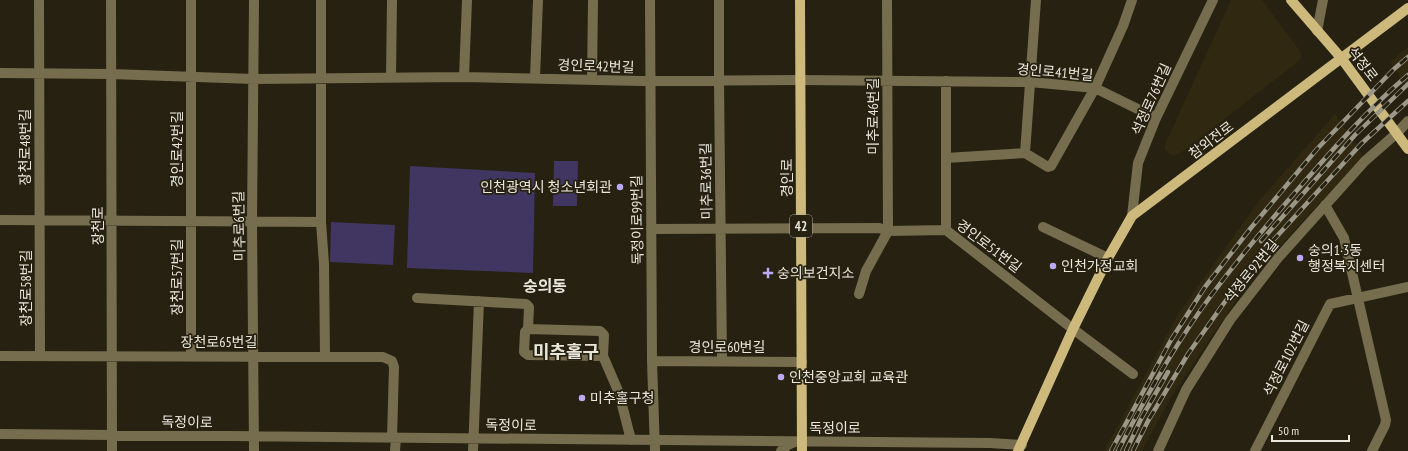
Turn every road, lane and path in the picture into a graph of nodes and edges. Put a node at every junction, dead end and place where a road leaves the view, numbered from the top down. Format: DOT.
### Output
graph roads {
  1 [pos="39,0"];
  2 [pos="111,0"];
  3 [pos="190,0"];
  4 [pos="254,0"];
  5 [pos="321,0"];
  6 [pos="392,0"];
  7 [pos="467,0"];
  8 [pos="538,0"];
  9 [pos="593,0"];
  10 [pos="650,0"];
  11 [pos="720,0"];
  12 [pos="800,0"];
  13 [pos="887,0"];
  14 [pos="1036,0"];
  15 [pos="1132,0"];
  16 [pos="1214,0"];
  17 [pos="1291,0"];
  18 [pos="1323,0"];
  19 [pos="1408,8"];
  20 [pos="1317,31"];
  21 [pos="1342,59"];
  22 [pos="0,73"];
  23 [pos="39,73"];
  24 [pos="111,74"];
  25 [pos="190,77"];
  26 [pos="390,77"];
  27 [pos="464,77"];
  28 [pos="321,78"];
  29 [pos="535,78"];
  30 [pos="254,79"];
  31 [pos="592,80"];
  32 [pos="800,80"];
  33 [pos="650,81"];
  34 [pos="719,81"];
  35 [pos="887,81"];
  36 [pos="946,81"];
  37 [pos="1030,82"];
  38 [pos="1094,88"];
  39 [pos="1156,118"];
  40 [pos="1408,121"];
  41 [pos="1397,133"];
  42 [pos="1408,149"];
  43 [pos="1026,154"];
  44 [pos="946,158"];
  45 [pos="1325,205"];
  46 [pos="1132,216"];
  47 [pos="0,220"];
  48 [pos="40,221"];
  49 [pos="112,221"];
  50 [pos="191,222"];
  51 [pos="252,222"];
  52 [pos="321,222"];
  53 [pos="1043,226"];
  54 [pos="801,228"];
  55 [pos="721,229"];
  56 [pos="651,230"];
  57 [pos="946,230"];
  58 [pos="888,231"];
  59 [pos="1108,258"];
  60 [pos="1408,287"];
  61 [pos="859,294"];
  62 [pos="1358,297"];
  63 [pos="417,298"];
  64 [pos="479,301"];
  65 [pos="528,329"];
  66 [pos="1073,329"];
  67 [pos="0,356"];
  68 [pos="40,356"];
  69 [pos="112,356"];
  70 [pos="191,356"];
  71 [pos="254,356"];
  72 [pos="325,356"];
  73 [pos="603,356"];
  74 [pos="652,361"];
  75 [pos="722,361"];
  76 [pos="802,362"];
  77 [pos="1133,374"];
  78 [pos="0,434"];
  79 [pos="112,435"];
  80 [pos="254,436"];
  81 [pos="394,438"];
  82 [pos="473,438"];
  83 [pos="631,440"];
  84 [pos="655,440"];
  85 [pos="800,445"];
  86 [pos="1020,448"];
  87 [pos="112,451"];
  88 [pos="254,451"];
  89 [pos="394,451"];
  90 [pos="473,451"];
  91 [pos="655,451"];
  92 [pos="781,451"];
  93 [pos="1158,451"];
  94 [pos="1255,451"];
  95 [pos="1372,451"];
  1 -- 23 [label="street, 장천로48번길"];
  2 -- 24 [label="street, 장천로"];
  3 -- 25 [label="street"];
  4 -- 30 [label="street, 미추로6번길"];
  5 -- 28 [label="street"];
  6 -- 26 [label="street"];
  7 -- 27 [label="street"];
  8 -- 29 [label="street"];
  9 -- 31 [label="street"];
  10 -- 33 [label="street, 독정이로99번길"];
  11 -- 34 [label="street, 미추로36번길"];
  12 -- 32 [label="main road, 경인로 / 42"];
  13 -- 35 [label="street, 미추로46번길"];
  14 -- 37 [label="street"];
  15 -- 38 [label="street"];
  16 -- 39 [label="street, 석정로76번길"];
  17 -- 20 [label="main road, 석정로"];
  18 -- 20 [label="street"];
  19 -- 21 [label="main road, 참외전로"];
  20 -- 21 [label="main road, 석정로"];
  21 -- 41 [label="main road, 석정로"];
  21 -- 46 [label="main road, 참외전로"];
  22 -- 23 [label="street"];
  23 -- 24 [label="street"];
  23 -- 48 [label="street, 장천로48번길"];
  24 -- 25 [label="street, 경인로42번길"];
  24 -- 49 [label="street, 장천로"];
  25 -- 30 [label="street, 경인로42번길"];
  25 -- 50 [label="street, 경인로42번길"];
  26 -- 27 [label="street, 경인로42번길"];
  26 -- 28 [label="street, 경인로42번길"];
  27 -- 29 [label="street, 경인로42번길"];
  28 -- 30 [label="street, 경인로42번길"];
  28 -- 52 [label="street"];
  29 -- 31 [label="street, 경인로42번길"];
  30 -- 51 [label="street, 미추로6번길"];
  31 -- 33 [label="street, 경인로42번길"];
  32 -- 34 [label="street, 경인로42번길"];
  32 -- 35 [label="street, 경인로41번길"];
  32 -- 54 [label="main road, 경인로 / 42"];
  33 -- 34 [label="street, 경인로42번길"];
  33 -- 56 [label="street, 독정이로99번길"];
  34 -- 55 [label="street, 미추로36번길"];
  35 -- 36 [label="street, 경인로41번길"];
  35 -- 58 [label="street, 미추로46번길"];
  36 -- 37 [label="street, 경인로41번길"];
  36 -- 44 [label="street"];
  37 -- 38 [label="street, 경인로41번길"];
  37 -- 43 [label="street"];
  38 -- 39 [label="street, 경인로41번길"];
  38 -- 43 [label="street"];
  39 -- 46 [label="street, 석정로76번길"];
  40 -- 41 [label="street, 석정로92번길"];
  41 -- 42 [label="main road, 석정로"];
  41 -- 45 [label="street, 석정로92번길"];
  43 -- 44 [label="street"];
  44 -- 57 [label="street"];
  45 -- 62 [label="street"];
  45 -- 93 [label="street, 석정로92번길"];
  46 -- 59 [label="main road, 참외전로"];
  47 -- 48 [label="street"];
  48 -- 49 [label="street"];
  48 -- 68 [label="street, 장천로58번길"];
  49 -- 50 [label="street, 장천로57번길"];
  49 -- 69 [label="street, 장천로"];
  50 -- 51 [label="street, 장천로57번길"];
  50 -- 70 [label="street, 장천로57번길"];
  51 -- 52 [label="street, 장천로57번길"];
  51 -- 71 [label="street, 미추로6번길"];
  52 -- 72 [label="street"];
  53 -- 59 [label="street"];
  54 -- 55 [label="street, 경인로51번길"];
  54 -- 58 [label="street, 경인로51번길"];
  54 -- 76 [label="main road, 경인로 / 42"];
  55 -- 56 [label="street, 경인로51번길"];
  55 -- 75 [label="street, 미추로36번길"];
  56 -- 74 [label="street, 독정이로99번길"];
  57 -- 58 [label="street, 경인로51번길"];
  57 -- 66 [label="street, 경인로51번길"];
  58 -- 61 [label="street"];
  59 -- 66 [label="main road, 참외전로"];
  60 -- 62 [label="street, 석정로102번길"];
  62 -- 94 [label="street, 석정로102번길"];
  62 -- 95 [label="street"];
  63 -- 64 [label="street"];
  64 -- 65 [label="street"];
  64 -- 82 [label="street"];
  65 -- 73 [label="street"];
  65 -- 73 [label="street"];
  66 -- 77 [label="street"];
  66 -- 86 [label="main road, 참외전로"];
  67 -- 68 [label="street, 장천로65번길"];
  68 -- 69 [label="street, 장천로65번길"];
  69 -- 70 [label="street, 장천로65번길"];
  69 -- 79 [label="street, 장천로"];
  70 -- 71 [label="street, 장천로65번길"];
  71 -- 72 [label="street, 장천로65번길"];
  71 -- 80 [label="street, 미추로6번길"];
  72 -- 81 [label="street, 장천로65번길"];
  73 -- 83 [label="street"];
  74 -- 75 [label="street, 경인로60번길"];
  74 -- 84 [label="street, 독정이로99번길"];
  75 -- 76 [label="street, 경인로60번길"];
  76 -- 85 [label="main road, 경인로 / 42"];
  78 -- 79 [label="street, 독정이로"];
  79 -- 80 [label="street, 독정이로"];
  79 -- 87 [label="street, 장천로"];
  80 -- 81 [label="street, 독정이로"];
  80 -- 88 [label="street, 미추로6번길"];
  81 -- 82 [label="street, 독정이로"];
  81 -- 89 [label="street"];
  82 -- 83 [label="street, 독정이로"];
  82 -- 90 [label="street"];
  83 -- 84 [label="street, 독정이로"];
  84 -- 85 [label="street, 독정이로"];
  84 -- 91 [label="street, 독정이로99번길"];
  85 -- 86 [label="street, 독정이로"];
  85 -- 92 [label="street"];
}
